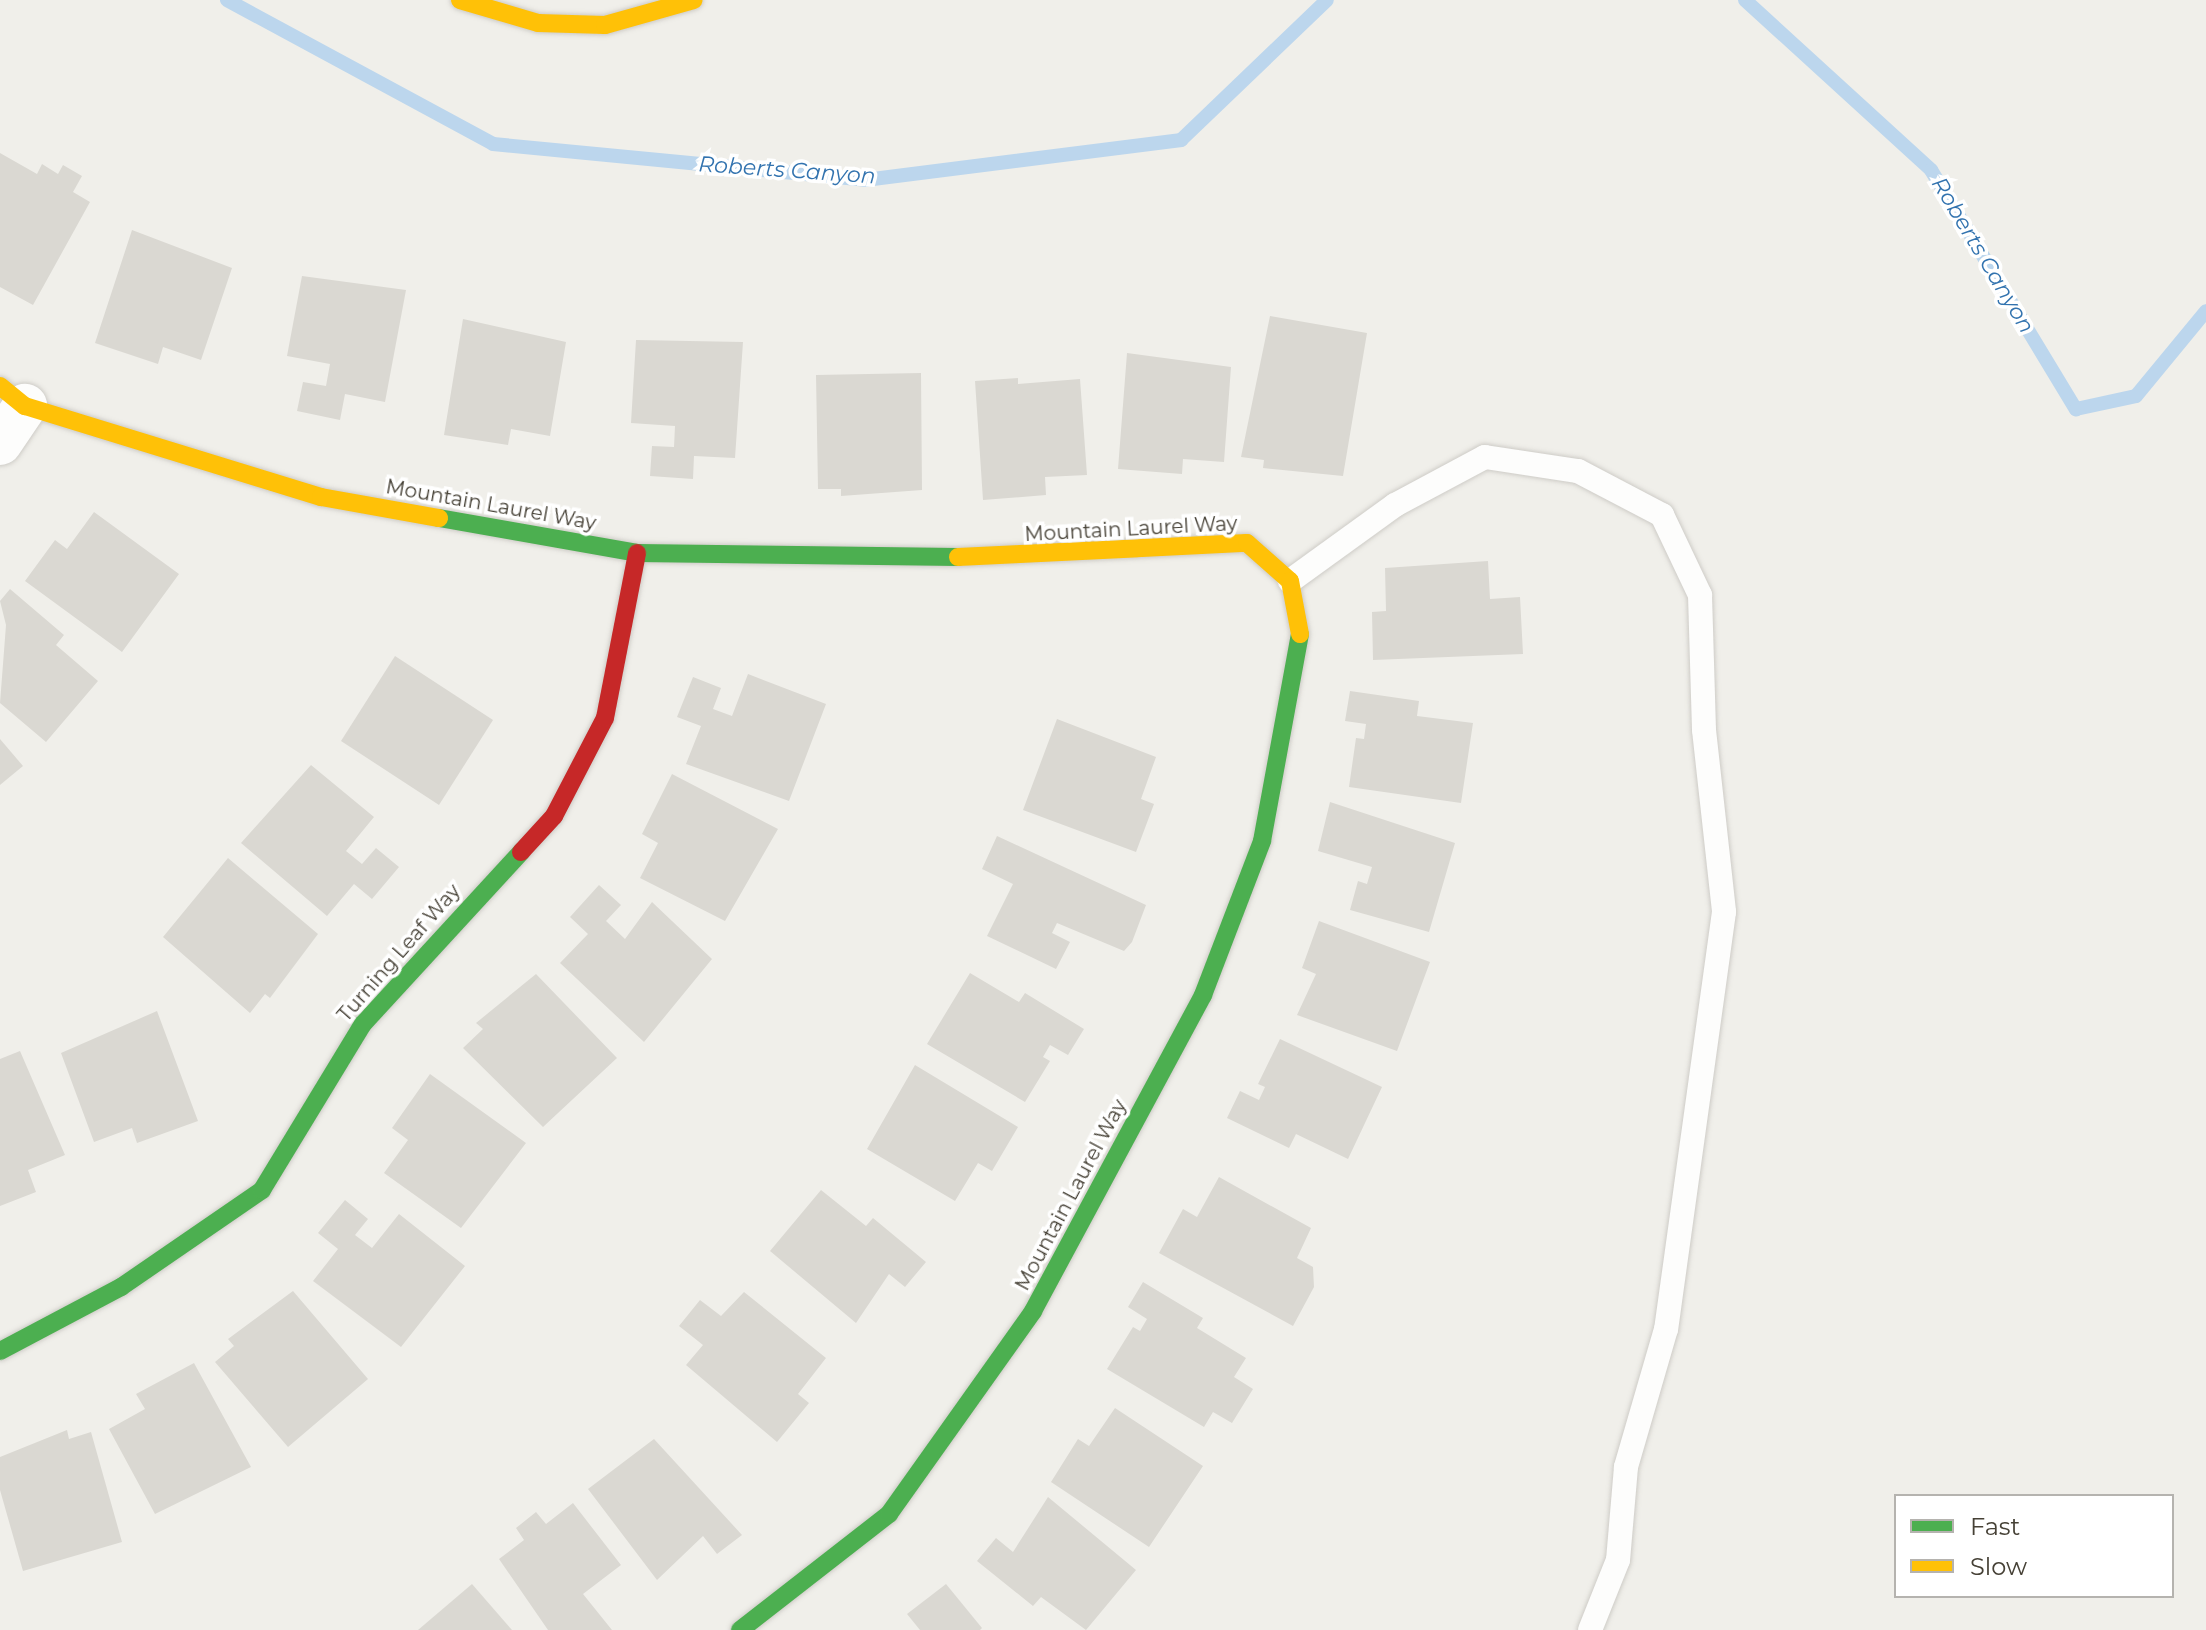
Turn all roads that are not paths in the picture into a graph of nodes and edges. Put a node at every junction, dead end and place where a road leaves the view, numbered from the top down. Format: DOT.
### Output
graph roads {
  1 [pos="460,0"];
  2 [pos="694,0"];
  3 [pos="13,396"];
  4 [pos="0,443"];
  5 [pos="637,553"];
  6 [pos="1290,581"];
  7 [pos="0,1351"];
  8 [pos="740,1630"];
  9 [pos="1590,1630"];
  1 -- 2 [label="street"];
  3 -- 4 [label="street"];
  3 -- 5 [label="street, Mountain Laurel Way"];
  5 -- 6 [label="street, Mountain Laurel Way"];
  5 -- 7 [label="street, Turning Leaf Way"];
  6 -- 8 [label="street, Mountain Laurel Way"];
  6 -- 9 [label="lane"];
}
